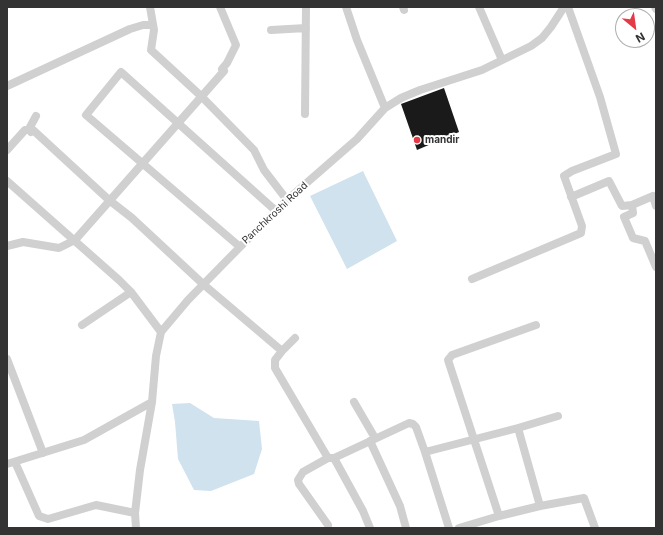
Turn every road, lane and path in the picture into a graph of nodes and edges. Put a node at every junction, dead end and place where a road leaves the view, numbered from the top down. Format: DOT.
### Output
graph roads {
  1 [pos="150,7"];
  2 [pos="220,7"];
  3 [pos="306,7"];
  4 [pos="346,7"];
  5 [pos="479,7"];
  6 [pos="564,7"];
  7 [pos="568,7"];
  8 [pos="153,25"];
  9 [pos="306,28"];
  10 [pos="271,30"];
  11 [pos="502,60"];
  12 [pos="7,86"];
  13 [pos="201,96"];
  14 [pos="385,108"];
  15 [pos="305,114"];
  16 [pos="36,116"];
  17 [pos="178,124"];
  18 [pos="30,131"];
  19 [pos="7,150"];
  20 [pos="143,163"];
  21 [pos="7,181"];
  22 [pos="571,197"];
  23 [pos="109,200"];
  24 [pos="287,200"];
  25 [pos="632,205"];
  26 [pos="656,206"];
  27 [pos="276,211"];
  28 [pos="74,240"];
  29 [pos="7,246"];
  30 [pos="240,247"];
  31 [pos="656,267"];
  32 [pos="472,279"];
  33 [pos="203,284"];
  34 [pos="130,292"];
  35 [pos="536,324"];
  36 [pos="82,325"];
  37 [pos="161,332"];
  38 [pos="295,338"];
  39 [pos="282,351"];
  40 [pos="7,359"];
  41 [pos="152,402"];
  42 [pos="354,402"];
  43 [pos="558,416"];
  44 [pos="518,428"];
  45 [pos="474,438"];
  46 [pos="372,440"];
  47 [pos="425,452"];
  48 [pos="42,454"];
  49 [pos="331,458"];
  50 [pos="16,462"];
  51 [pos="7,464"];
  52 [pos="540,506"];
  53 [pos="135,513"];
  54 [pos="498,516"];
  55 [pos="328,525"];
  56 [pos="136,528"];
  57 [pos="370,528"];
  58 [pos="406,528"];
  59 [pos="449,528"];
  60 [pos="459,528"];
  61 [pos="595,528"];
  1 -- 8 [label="street"];
  2 -- 13 [label="street"];
  3 -- 9 [label="street"];
  4 -- 14 [label="street"];
  5 -- 11 [label="street"];
  6 -- 11 [label="street, Panchkroshi Road"];
  7 -- 22 [label="street"];
  8 -- 12 [label="street"];
  8 -- 13 [label="street"];
  9 -- 10 [label="street"];
  9 -- 15 [label="street"];
  11 -- 14 [label="street, Panchkroshi Road"];
  13 -- 17 [label="street"];
  13 -- 24 [label="street"];
  14 -- 24 [label="street, Panchkroshi Road"];
  16 -- 18 [label="street"];
  17 -- 20 [label="street"];
  17 -- 20 [label="street"];
  17 -- 27 [label="street"];
  18 -- 19 [label="street"];
  18 -- 23 [label="street"];
  20 -- 23 [label="street"];
  20 -- 30 [label="street"];
  21 -- 28 [label="street"];
  22 -- 25 [label="street"];
  22 -- 32 [label="street"];
  23 -- 28 [label="street"];
  23 -- 33 [label="street"];
  24 -- 27 [label="street, Panchkroshi Road"];
  25 -- 26 [label="street"];
  25 -- 31 [label="street"];
  27 -- 30 [label="street, Panchkroshi Road"];
  28 -- 29 [label="street"];
  28 -- 34 [label="street"];
  30 -- 33 [label="street, Panchkroshi Road"];
  33 -- 37 [label="street, Panchkroshi Road"];
  33 -- 39 [label="street"];
  34 -- 36 [label="street"];
  34 -- 37 [label="street"];
  35 -- 45 [label="street"];
  37 -- 41 [label="street, Panchkroshi Road"];
  38 -- 39 [label="street"];
  39 -- 49 [label="street"];
  40 -- 48 [label="street"];
  41 -- 48 [label="street"];
  41 -- 53 [label="street, Panchkroshi Road"];
  42 -- 46 [label="street"];
  43 -- 44 [label="street"];
  44 -- 45 [label="street"];
  44 -- 52 [label="street"];
  45 -- 47 [label="street"];
  45 -- 54 [label="street"];
  46 -- 47 [label="street"];
  46 -- 49 [label="street"];
  46 -- 58 [label="street"];
  47 -- 59 [label="street"];
  48 -- 50 [label="street"];
  49 -- 55 [label="street"];
  49 -- 57 [label="street"];
  50 -- 51 [label="street"];
  50 -- 53 [label="street"];
  52 -- 54 [label="street"];
  52 -- 61 [label="street"];
  53 -- 56 [label="street, Panchkroshi Road"];
  54 -- 60 [label="street"];
}
